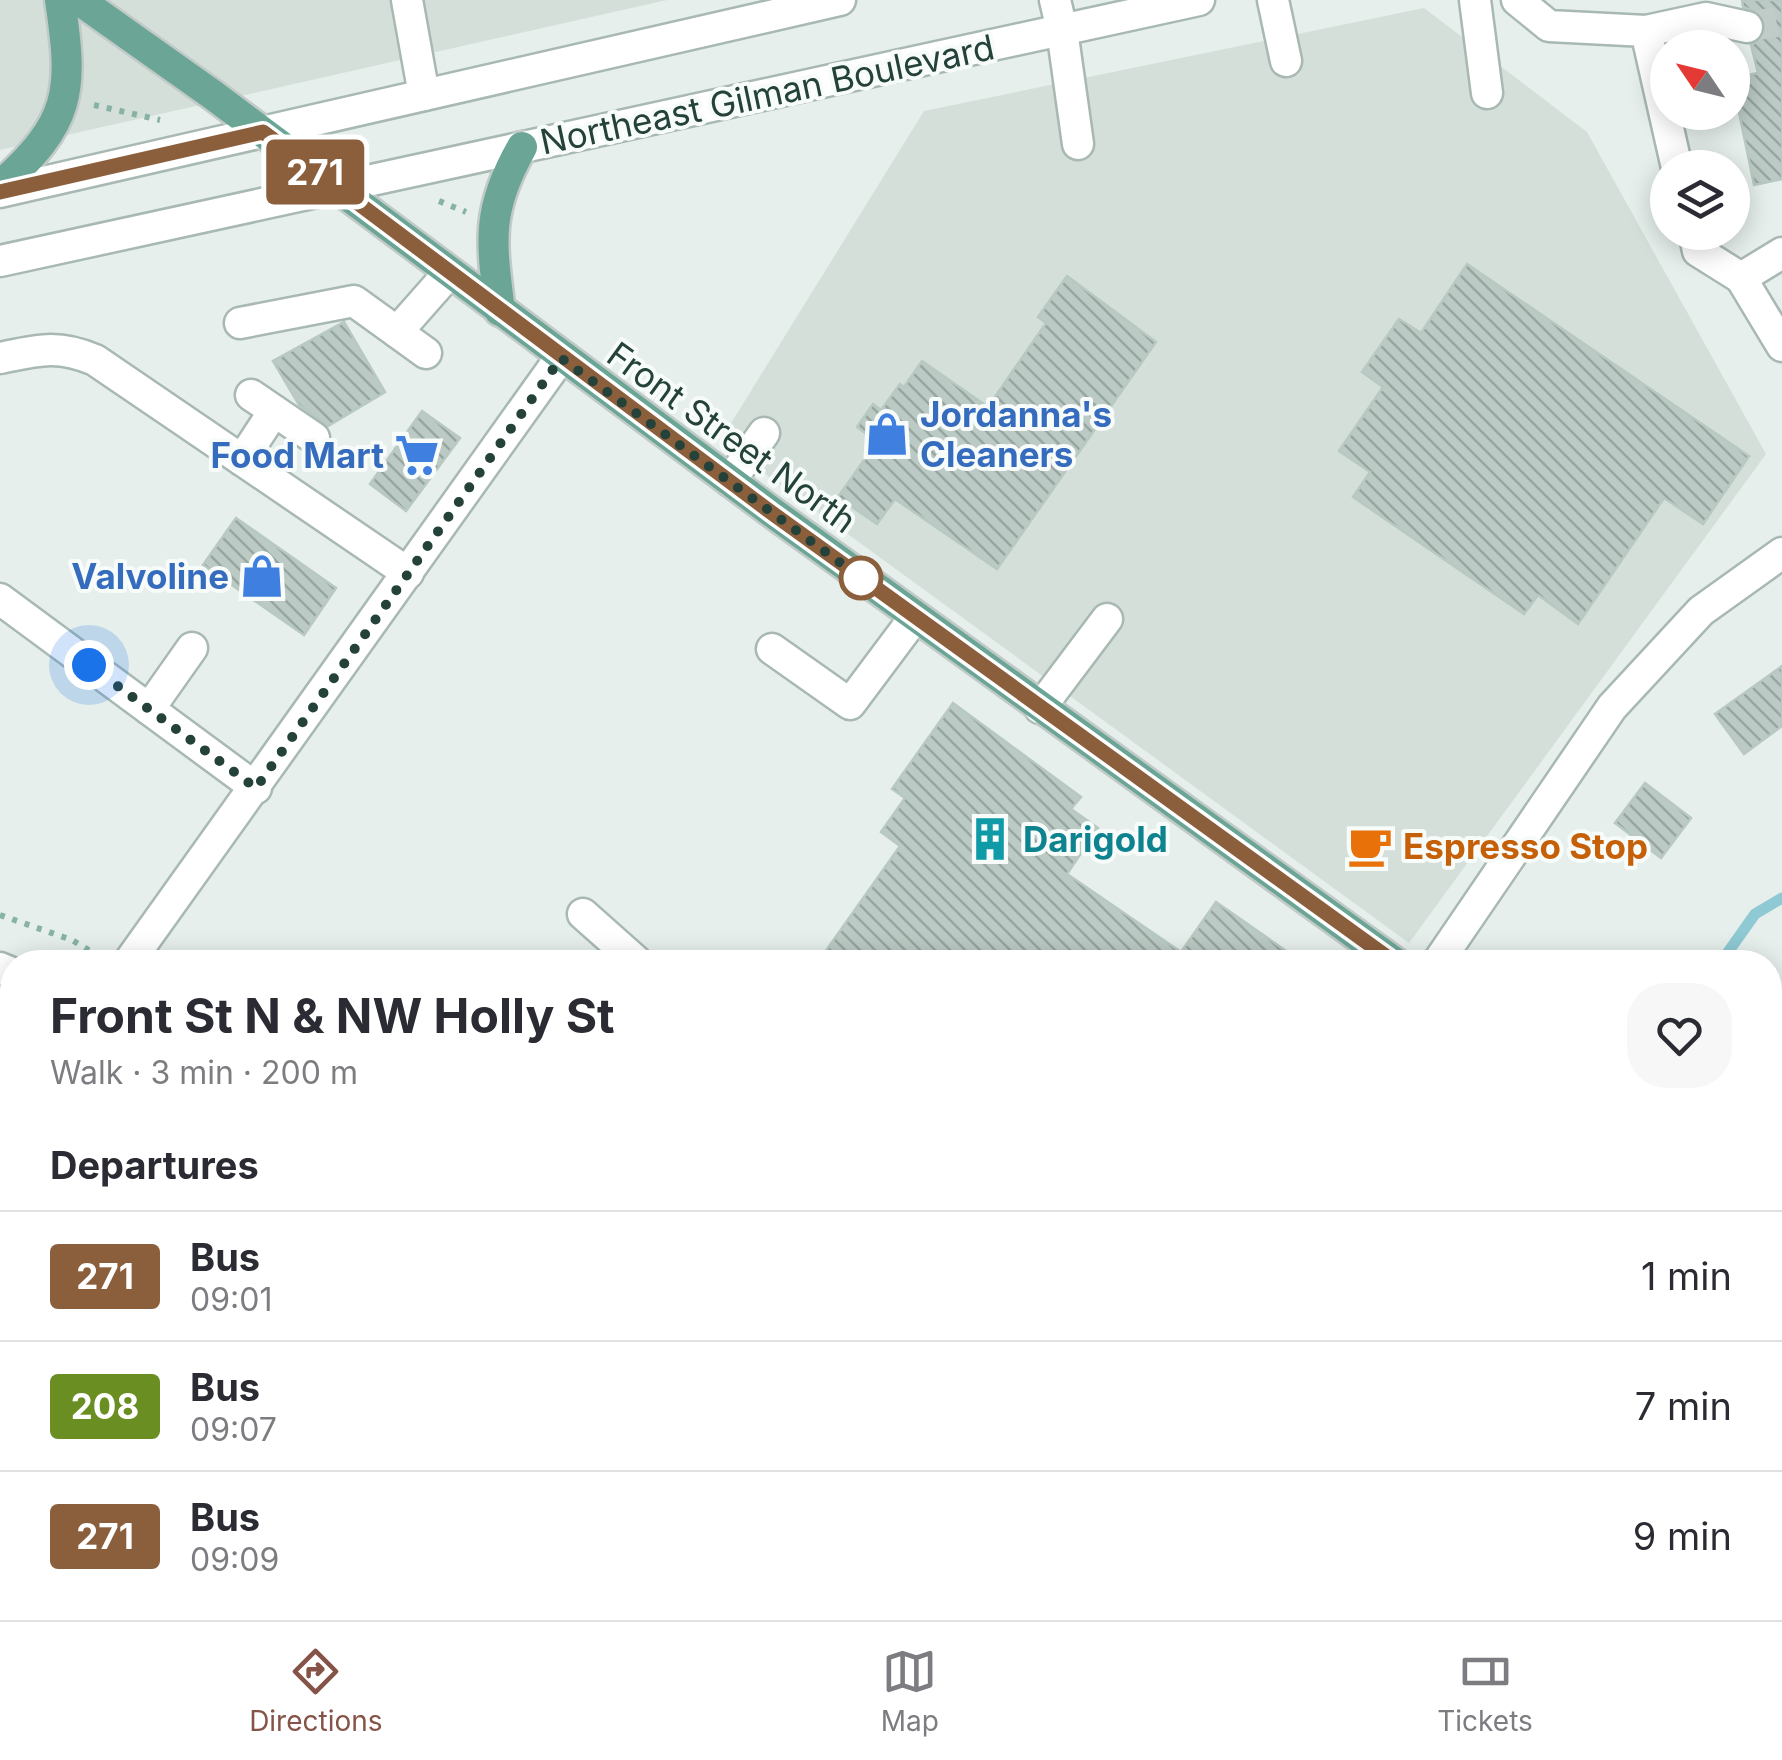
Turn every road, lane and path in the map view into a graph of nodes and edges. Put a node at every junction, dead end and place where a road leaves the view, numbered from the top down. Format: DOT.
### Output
graph roads {
  1 [pos="60,0"];
  2 [pos="407,0"];
  3 [pos="840,0"];
  4 [pos="1199,0"];
  5 [pos="1273,0"];
  6 [pos="1476,0"];
  7 [pos="1517,0"];
  8 [pos="94,4"];
  9 [pos="1716,9"];
  10 [pos="1058,15"];
  11 [pos="1747,27"];
  12 [pos="1646,32"];
  13 [pos="1286,61"];
  14 [pos="1487,93"];
  15 [pos="424,95"];
  16 [pos="88,104"];
  17 [pos="168,121"];
  18 [pos="263,132"];
  19 [pos="1078,144"];
  20 [pos="522,147"];
  21 [pos="1673,150"];
  22 [pos="336,188"];
  23 [pos="0,189"];
  24 [pos="439,202"];
  25 [pos="479,217"];
  26 [pos="1698,250"];
  27 [pos="1782,252"];
  28 [pos="0,261"];
  29 [pos="450,273"];
  30 [pos="1741,278"];
  31 [pos="500,311"];
  32 [pos="240,323"];
  33 [pos="398,332"];
  34 [pos="1782,346"];
  35 [pos="426,353"];
  36 [pos="0,358"];
  37 [pos="561,358"];
  38 [pos="764,433"];
  39 [pos="314,438"];
  40 [pos="242,460"];
  41 [pos="730,481"];
  42 [pos="1782,553"];
  43 [pos="408,573"];
  44 [pos="0,599"];
  45 [pos="916,617"];
  46 [pos="1106,619"];
  47 [pos="192,648"];
  48 [pos="772,649"];
  49 [pos="1040,708"];
  50 [pos="149,709"];
  51 [pos="256,788"];
  52 [pos="582,914"];
  53 [pos="0,916"];
  54 [pos="93,950"];
  55 [pos="126,950"];
  56 [pos="623,950"];
  57 [pos="1377,950"];
  58 [pos="1446,950"];
  1 -- 23 [label="main road"];
  2 -- 15 [label="street"];
  3 -- 15 [label="street, Northeast Gilman Boulevard"];
  4 -- 10 [label="street, Northeast Gilman Boulevard"];
  5 -- 13 [label="street"];
  6 -- 14 [label="street"];
  7 -- 12 [label="street"];
  8 -- 18 [label="main road, Front Street North"];
  9 -- 11 [label="street"];
  9 -- 12 [label="street"];
  10 -- 19 [label="street"];
  10 -- 20 [label="street, Northeast Gilman Boulevard"];
  12 -- 21 [label="street"];
  15 -- 18 [label="street, Northeast Gilman Boulevard"];
  16 -- 17 [label="path"];
  18 -- 22 [label="main road, Front Street North"];
  18 -- 23 [label="street, Northeast Gilman Boulevard"];
  20 -- 22 [label="street, Northeast Gilman Boulevard"];
  20 -- 31 [label="main road"];
  22 -- 28 [label="street, Northeast Gilman Boulevard"];
  22 -- 29 [label="main road, Front Street North"];
  24 -- 25 [label="path"];
  26 -- 30 [label="street"];
  27 -- 30 [label="street"];
  29 -- 31 [label="main road, Front Street North"];
  29 -- 33 [label="street"];
  30 -- 34 [label="street"];
  31 -- 37 [label="main road, Front Street North"];
  32 -- 33 [label="street"];
  33 -- 35 [label="street"];
  36 -- 40 [label="street"];
  37 -- 41 [label="main road, Front Street North"];
  37 -- 43 [label="street"];
  38 -- 41 [label="street"];
  39 -- 40 [label="street"];
  40 -- 43 [label="street"];
  41 -- 45 [label="main road, Front Street North"];
  42 -- 58 [label="street"];
  43 -- 51 [label="street"];
  44 -- 50 [label="street"];
  45 -- 48 [label="street"];
  45 -- 49 [label="main road, Front Street North"];
  46 -- 49 [label="street"];
  47 -- 50 [label="street"];
  49 -- 57 [label="main road, Front Street North"];
  50 -- 51 [label="street"];
  51 -- 55 [label="street"];
  52 -- 56 [label="street"];
  53 -- 54 [label="path"];
}
